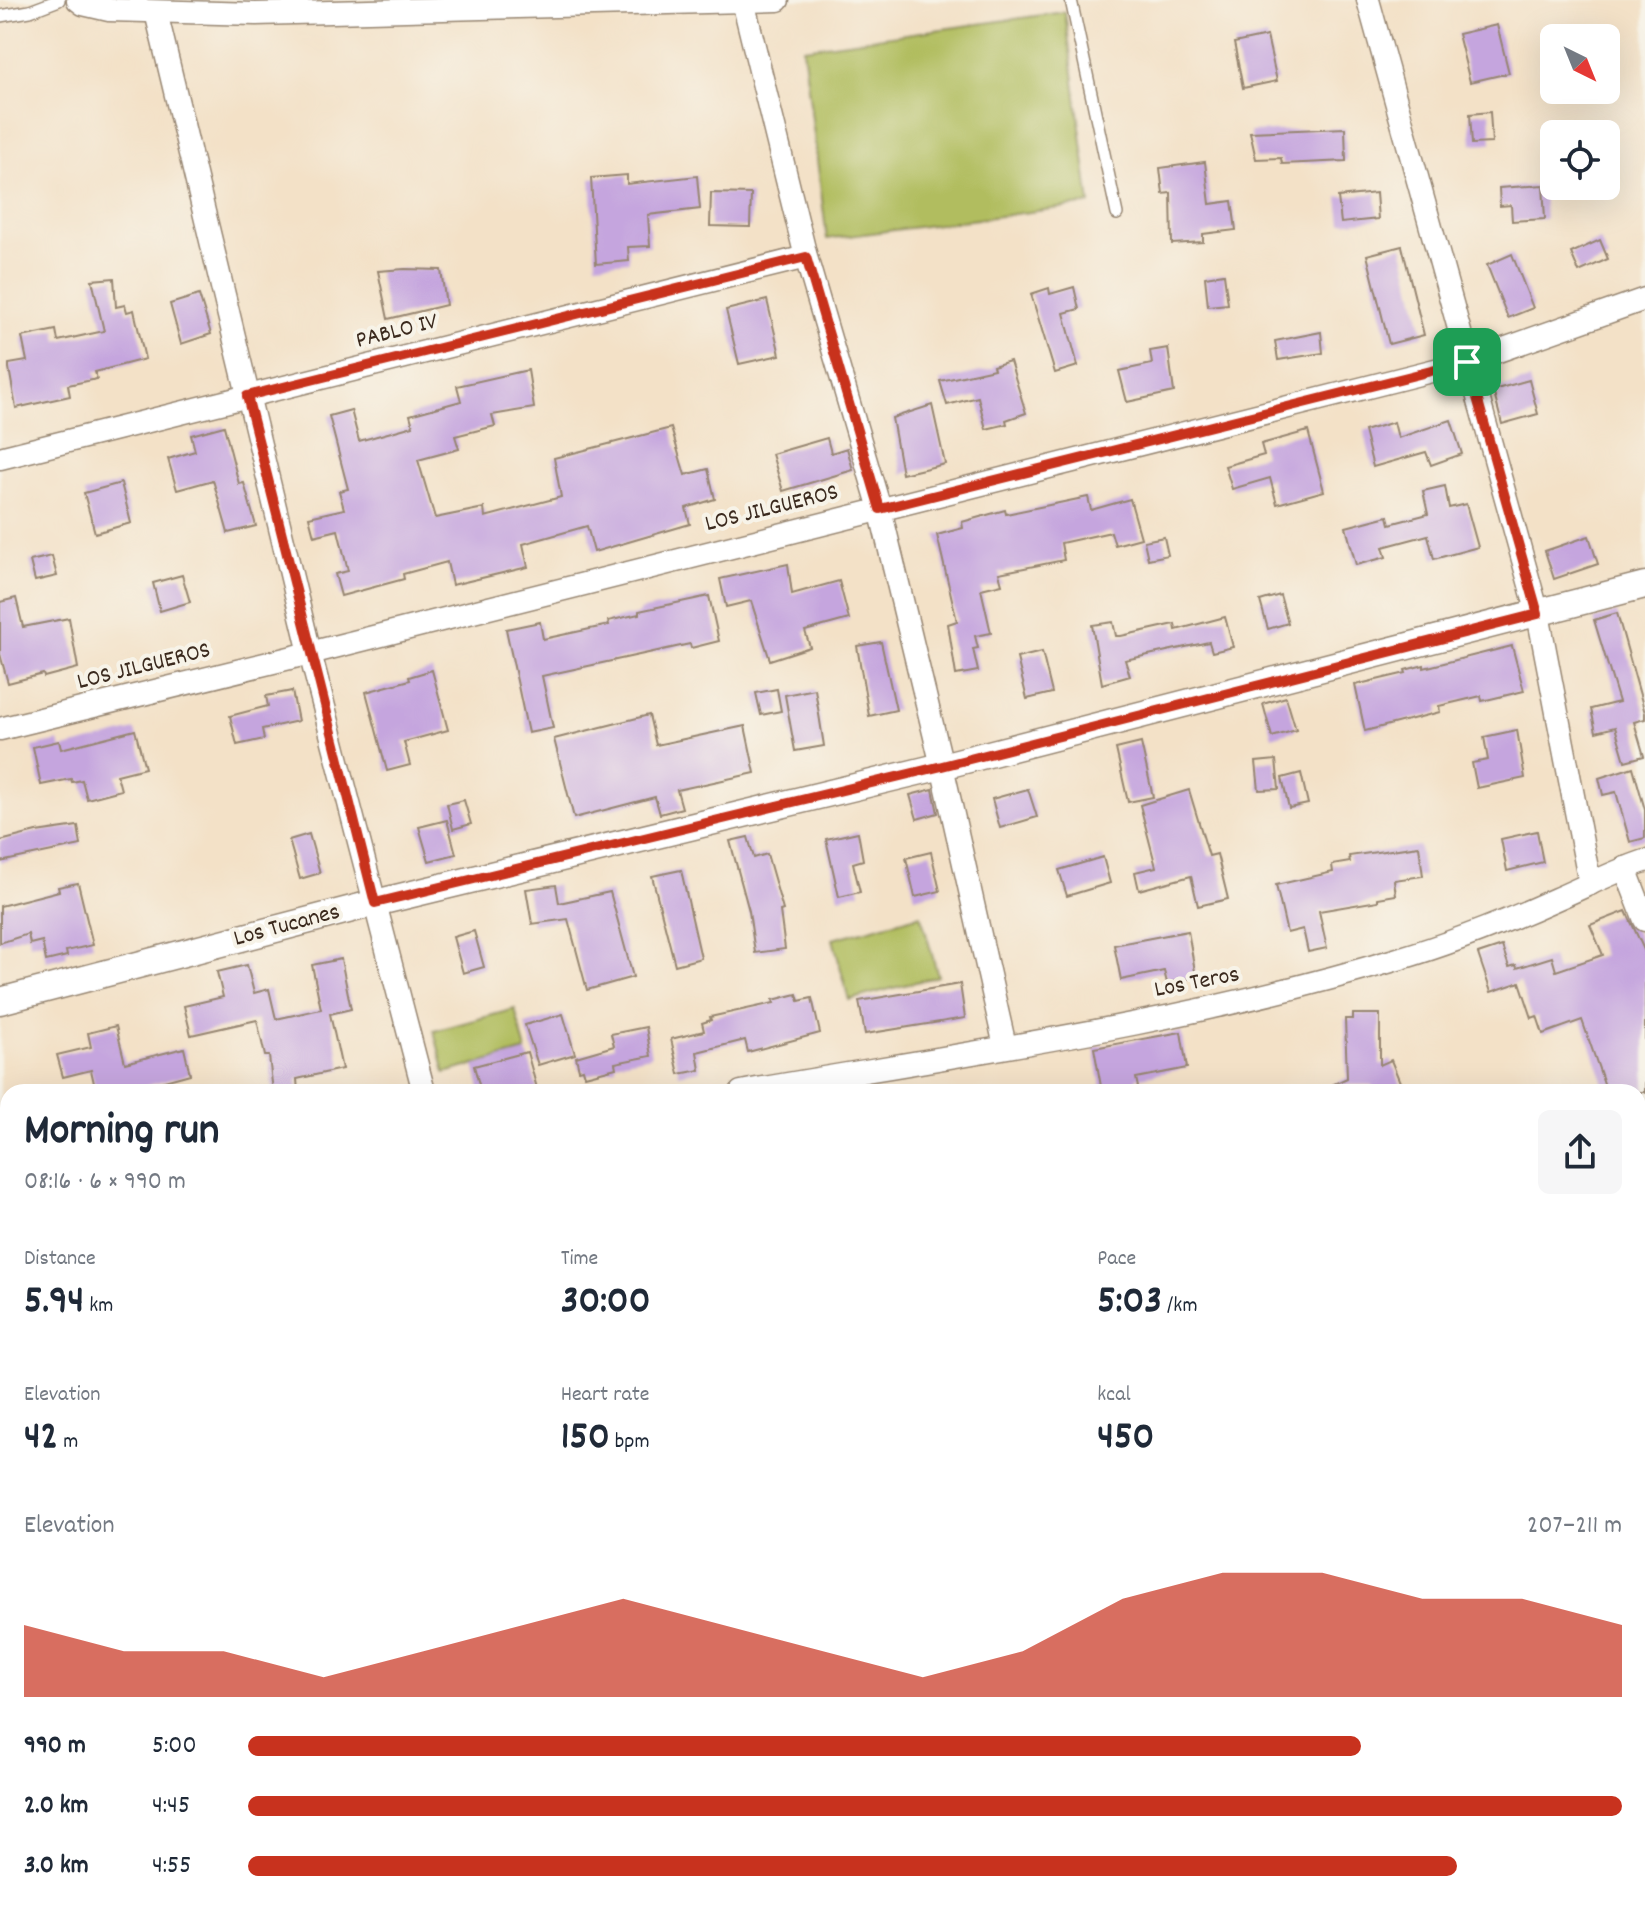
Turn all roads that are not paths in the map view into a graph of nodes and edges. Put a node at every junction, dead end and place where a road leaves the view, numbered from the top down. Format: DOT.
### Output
graph roads {
  1 [pos="59,0"];
  2 [pos="78,0"];
  3 [pos="778,0"];
  4 [pos="1071,0"];
  5 [pos="1368,0"];
  6 [pos="743,1"];
  7 [pos="156,12"];
  8 [pos="0,16"];
  9 [pos="1117,214"];
  10 [pos="806,257"];
  11 [pos="1645,299"];
  12 [pos="1467,362"];
  13 [pos="247,396"];
  14 [pos="0,458"];
  15 [pos="880,509"];
  16 [pos="1645,585"];
  17 [pos="1538,614"];
  18 [pos="310,653"];
  19 [pos="0,729"];
  20 [pos="942,766"];
  21 [pos="1635,864"];
  22 [pos="1590,884"];
  23 [pos="375,903"];
  24 [pos="1645,920"];
  25 [pos="0,1001"];
  26 [pos="1005,1046"];
  27 [pos="422,1084"];
  28 [pos="787,1084"];
  1 -- 8 [label="lane"];
  2 -- 7 [label="street"];
  3 -- 6 [label="street"];
  4 -- 9 [label="lane"];
  5 -- 12 [label="street"];
  6 -- 7 [label="street"];
  6 -- 10 [label="street"];
  7 -- 13 [label="street"];
  10 -- 13 [label="street, PABLO IV"];
  10 -- 15 [label="street"];
  11 -- 12 [label="street, LOS JILGUEROS"];
  12 -- 15 [label="street, LOS JILGUEROS"];
  12 -- 17 [label="street"];
  13 -- 14 [label="street, PABLO IV"];
  13 -- 18 [label="street"];
  15 -- 18 [label="street, LOS JILGUEROS"];
  15 -- 20 [label="street"];
  16 -- 17 [label="street, Los Tucanes"];
  17 -- 20 [label="street, Los Tucanes"];
  17 -- 22 [label="street"];
  18 -- 19 [label="street, LOS JILGUEROS"];
  18 -- 23 [label="street"];
  20 -- 23 [label="street, Los Tucanes"];
  20 -- 26 [label="street"];
  21 -- 22 [label="street, Los Teros"];
  21 -- 24 [label="street"];
  22 -- 26 [label="street, Los Teros"];
  23 -- 25 [label="street, Los Tucanes"];
  23 -- 27 [label="street"];
  26 -- 28 [label="street, Los Teros"];
}
